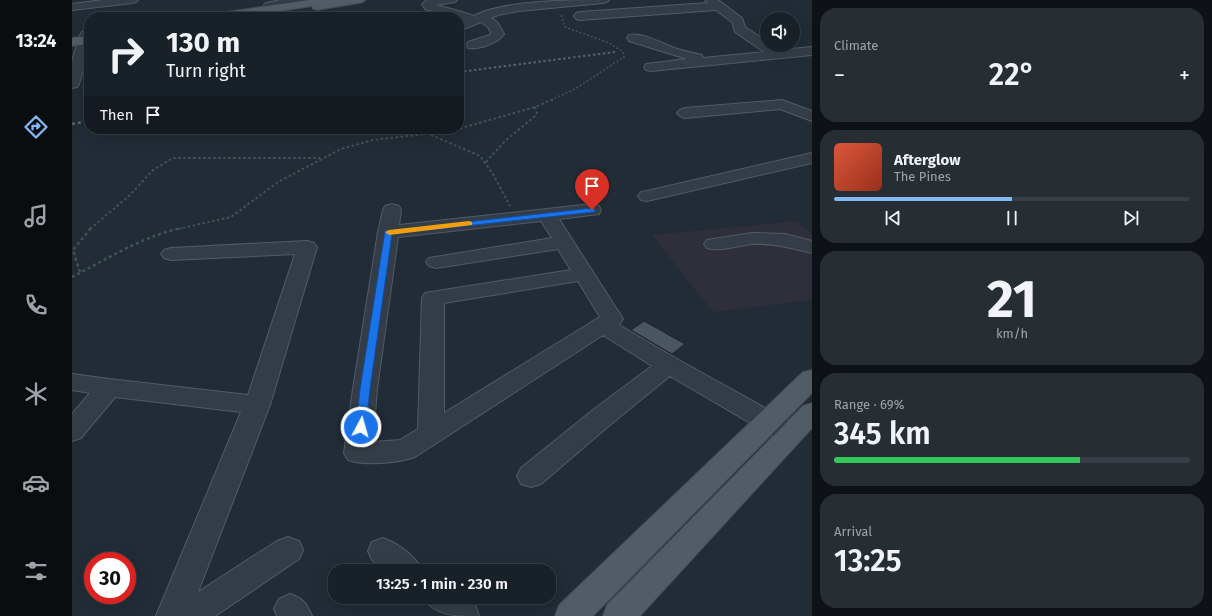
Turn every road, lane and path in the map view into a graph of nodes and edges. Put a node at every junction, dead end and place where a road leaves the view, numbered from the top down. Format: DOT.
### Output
graph roads {
  1 [pos="132,0"];
  2 [pos="302,0"];
  3 [pos="331,0"];
  4 [pos="359,0"];
  5 [pos="451,0"];
  6 [pos="503,0"];
  7 [pos="602,0"];
  8 [pos="553,2"];
  9 [pos="714,3"];
  10 [pos="270,5"];
  11 [pos="72,7"];
  12 [pos="514,9"];
  13 [pos="241,12"];
  14 [pos="281,12"];
  15 [pos="451,12"];
  16 [pos="464,15"];
  17 [pos="580,16"];
  18 [pos="477,19"];
  19 [pos="464,25"];
  20 [pos="82,38"];
  21 [pos="633,38"];
  22 [pos="473,45"];
  23 [pos="812,52"];
  24 [pos="778,55"];
  25 [pos="80,61"];
  26 [pos="708,61"];
  27 [pos="651,67"];
  28 [pos="72,84"];
  29 [pos="535,107"];
  30 [pos="685,113"];
  31 [pos="812,116"];
  32 [pos="464,128"];
  33 [pos="431,134"];
  34 [pos="322,158"];
  35 [pos="812,158"];
  36 [pos="486,162"];
  37 [pos="647,196"];
  38 [pos="592,210"];
  39 [pos="547,215"];
  40 [pos="516,218"];
  41 [pos="564,242"];
  42 [pos="714,244"];
  43 [pos="812,247"];
  44 [pos="170,254"];
  45 [pos="436,262"];
  46 [pos="80,272"];
  47 [pos="584,274"];
  48 [pos="72,277"];
  49 [pos="603,325"];
  50 [pos="669,364"];
  51 [pos="812,378"];
  52 [pos="72,382"];
  53 [pos="109,388"];
  54 [pos="257,405"];
  55 [pos="812,412"];
  56 [pos="779,428"];
  57 [pos="72,432"];
  58 [pos="431,434"];
  59 [pos="531,476"];
  60 [pos="288,550"];
  61 [pos="382,551"];
  62 [pos="398,564"];
  63 [pos="448,604"];
  64 [pos="172,616"];
  65 [pos="188,616"];
  66 [pos="463,616"];
  67 [pos="572,616"];
  68 [pos="619,616"];
  1 -- 11 [label="street"];
  2 -- 10 [label="street"];
  3 -- 10 [label="main road"];
  4 -- 14 [label="main road"];
  5 -- 15 [label="street"];
  6 -- 12 [label="street"];
  7 -- 8 [label="street"];
  8 -- 12 [label="street"];
  8 -- 29 [label="path"];
  9 -- 17 [label="street"];
  9 -- 24 [label="street"];
  10 -- 13 [label="main road"];
  12 -- 18 [label="street"];
  16 -- 18 [label="street"];
  18 -- 19 [label="street"];
  18 -- 22 [label="street"];
  20 -- 25 [label="street"];
  21 -- 26 [label="street"];
  23 -- 24 [label="street"];
  24 -- 26 [label="street"];
  25 -- 28 [label="street"];
  26 -- 27 [label="street"];
  29 -- 32 [label="path"];
  29 -- 36 [label="path"];
  30 -- 31 [label="street"];
  33 -- 34 [label="path"];
  33 -- 36 [label="path"];
  34 -- 46 [label="path"];
  34 -- 46 [label="path"];
  35 -- 37 [label="street"];
  36 -- 40 [label="path"];
  38 -- 39 [label="street"];
  39 -- 40 [label="street"];
  39 -- 41 [label="street"];
  40 -- 58 [label="street"];
  41 -- 45 [label="street"];
  41 -- 47 [label="street"];
  42 -- 43 [label="street"];
  44 -- 54 [label="street"];
  46 -- 48 [label="path"];
  47 -- 49 [label="street"];
  47 -- 58 [label="street"];
  49 -- 50 [label="street"];
  49 -- 58 [label="street"];
  50 -- 56 [label="street"];
  50 -- 59 [label="street"];
  51 -- 56 [label="main road"];
  52 -- 53 [label="street"];
  53 -- 54 [label="street"];
  53 -- 57 [label="street"];
  54 -- 64 [label="street"];
  55 -- 56 [label="main road"];
  56 -- 67 [label="main road"];
  56 -- 68 [label="main road"];
  60 -- 65 [label="street"];
  61 -- 62 [label="street"];
  63 -- 66 [label="street"];
}
